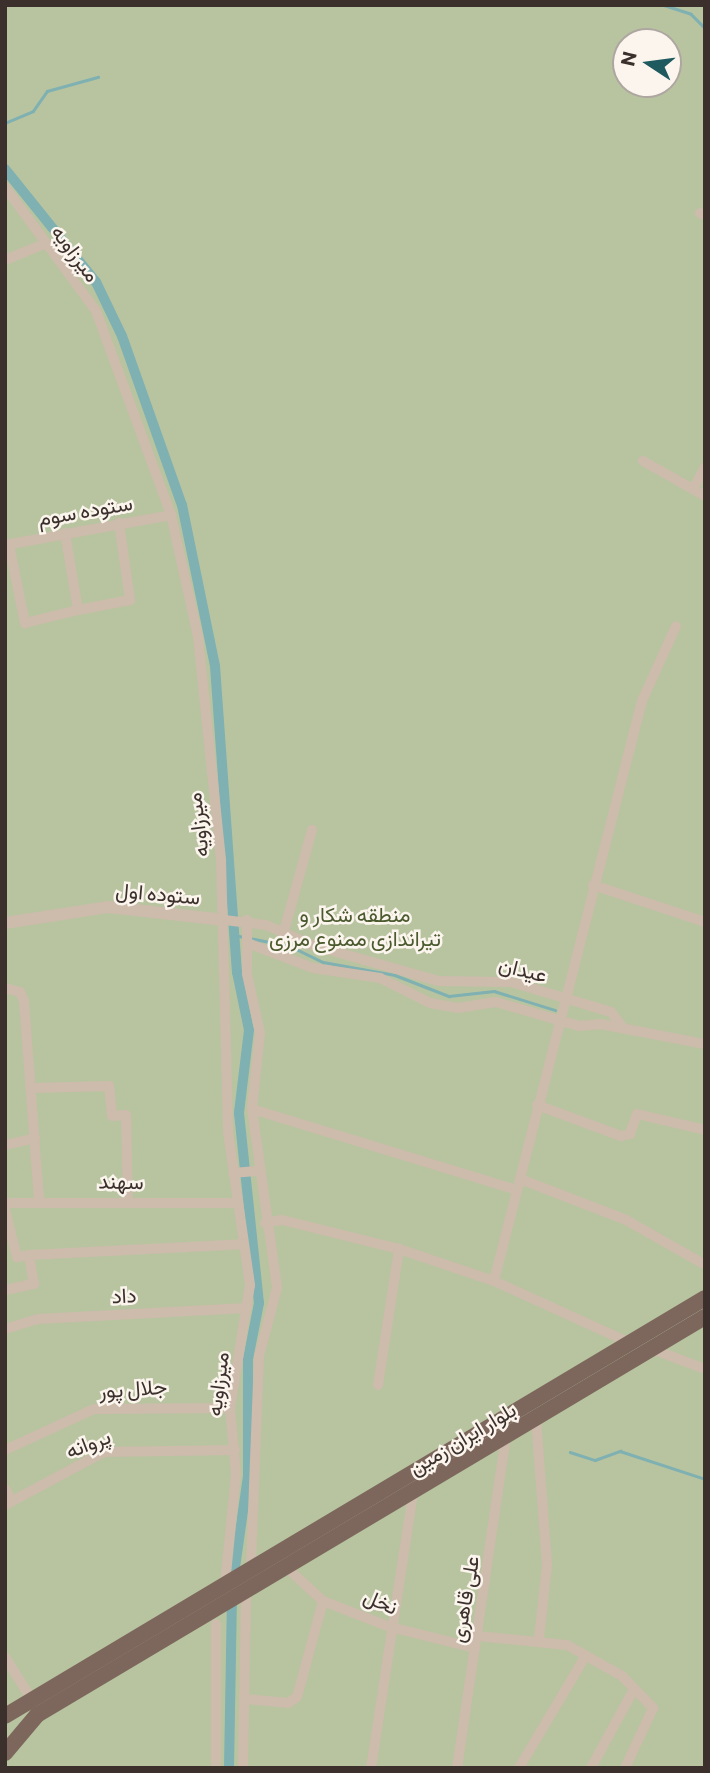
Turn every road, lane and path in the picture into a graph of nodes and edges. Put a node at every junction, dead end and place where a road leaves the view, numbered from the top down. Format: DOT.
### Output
graph roads {
  1 [pos="5,187"];
  2 [pos="44,244"];
  3 [pos="5,260"];
  4 [pos="643,461"];
  5 [pos="705,467"];
  6 [pos="693,489"];
  7 [pos="705,496"];
  8 [pos="171,515"];
  9 [pos="118,523"];
  10 [pos="65,533"];
  11 [pos="7,545"];
  12 [pos="78,610"];
  13 [pos="676,626"];
  14 [pos="312,830"];
  15 [pos="593,886"];
  16 [pos="227,920"];
  17 [pos="245,920"];
  18 [pos="705,922"];
  19 [pos="5,923"];
  20 [pos="284,931"];
  21 [pos="250,938"];
  22 [pos="5,988"];
  23 [pos="564,1000"];
  24 [pos="558,1022"];
  25 [pos="623,1028"];
  26 [pos="705,1044"];
  27 [pos="32,1088"];
  28 [pos="537,1105"];
  29 [pos="252,1109"];
  30 [pos="705,1130"];
  31 [pos="35,1138"];
  32 [pos="5,1146"];
  33 [pos="256,1171"];
  34 [pos="237,1173"];
  35 [pos="519,1185"];
  36 [pos="39,1199"];
  37 [pos="128,1200"];
  38 [pos="5,1203"];
  39 [pos="237,1203"];
  40 [pos="5,1210"];
  41 [pos="265,1223"];
  42 [pos="243,1244"];
  43 [pos="399,1249"];
  44 [pos="29,1255"];
  45 [pos="702,1263"];
  46 [pos="494,1281"];
  47 [pos="5,1290"];
  48 [pos="705,1298"];
  49 [pos="247,1308"];
  50 [pos="705,1317"];
  51 [pos="5,1329"];
  52 [pos="630,1343"];
  53 [pos="652,1349"];
  54 [pos="705,1369"];
  55 [pos="378,1385"];
  56 [pos="230,1408"];
  57 [pos="536,1418"];
  58 [pos="506,1436"];
  59 [pos="5,1450"];
  60 [pos="234,1450"];
  61 [pos="5,1489"];
  62 [pos="413,1492"];
  63 [pos="9,1503"];
  64 [pos="285,1566"];
  65 [pos="248,1571"];
  66 [pos="225,1585"];
  67 [pos="244,1593"];
  68 [pos="323,1601"];
  69 [pos="216,1624"];
  70 [pos="390,1627"];
  71 [pos="477,1636"];
  72 [pos="539,1639"];
  73 [pos="474,1648"];
  74 [pos="5,1657"];
  75 [pos="585,1657"];
  76 [pos="633,1691"];
  77 [pos="246,1699"];
  78 [pos="32,1700"];
  79 [pos="5,1716"];
  80 [pos="8,1746"];
  81 [pos="216,1768"];
  82 [pos="243,1768"];
  83 [pos="370,1768"];
  84 [pos="457,1768"];
  85 [pos="519,1768"];
  86 [pos="591,1768"];
  87 [pos="625,1768"];
  1 -- 2 [label="street, میرزاویه"];
  2 -- 3 [label="street"];
  2 -- 8 [label="street, میرزاویه"];
  4 -- 6 [label="street"];
  5 -- 6 [label="street"];
  6 -- 7 [label="street"];
  8 -- 9 [label="street, ستوده سوم"];
  8 -- 16 [label="street, میرزاویه"];
  9 -- 10 [label="street, ستوده سوم"];
  9 -- 12 [label="street"];
  10 -- 11 [label="street, ستوده سوم"];
  10 -- 12 [label="street"];
  11 -- 12 [label="street"];
  13 -- 15 [label="street"];
  14 -- 20 [label="street"];
  15 -- 18 [label="street"];
  15 -- 23 [label="street"];
  16 -- 17 [label="street, عیدان"];
  16 -- 19 [label="street, ستوده اول"];
  16 -- 34 [label="street, میرزاویه"];
  17 -- 20 [label="street, عیدان"];
  17 -- 21 [label="street"];
  20 -- 23 [label="street, عیدان"];
  21 -- 24 [label="street, عیدان"];
  21 -- 29 [label="street"];
  22 -- 27 [label="street"];
  23 -- 24 [label="street"];
  23 -- 25 [label="street, عیدان"];
  24 -- 25 [label="street, عیدان"];
  24 -- 28 [label="street"];
  25 -- 26 [label="street, عیدان"];
  27 -- 31 [label="street"];
  27 -- 37 [label="street"];
  28 -- 30 [label="street"];
  28 -- 35 [label="street"];
  29 -- 33 [label="street"];
  29 -- 35 [label="street"];
  31 -- 32 [label="street"];
  31 -- 36 [label="street"];
  33 -- 34 [label="street"];
  33 -- 41 [label="street"];
  34 -- 39 [label="street, میرزاویه"];
  35 -- 45 [label="street"];
  35 -- 46 [label="street"];
  36 -- 37 [label="street, سهند"];
  36 -- 38 [label="street, سهند"];
  37 -- 39 [label="street, سهند"];
  39 -- 42 [label="street, میرزاویه"];
  40 -- 44 [label="street"];
  41 -- 43 [label="street"];
  41 -- 65 [label="street"];
  42 -- 44 [label="street"];
  42 -- 49 [label="street, میرزاویه"];
  43 -- 46 [label="street"];
  43 -- 55 [label="street"];
  44 -- 47 [label="street"];
  46 -- 52 [label="street"];
  48 -- 52 [label="main road, بلوار ایران زمین"];
  49 -- 51 [label="street, داد"];
  49 -- 56 [label="street, میرزاویه"];
  50 -- 53 [label="main road, بلوار ایران زمین"];
  52 -- 65 [label="main road, بلوار ایران زمین"];
  53 -- 54 [label="street"];
  53 -- 57 [label="main road, بلوار ایران زمین"];
  56 -- 59 [label="street, جلال پور"];
  56 -- 60 [label="street, میرزاویه"];
  57 -- 58 [label="main road, بلوار ایران زمین"];
  57 -- 72 [label="street"];
  58 -- 62 [label="main road, بلوار ایران زمین"];
  58 -- 71 [label="street, علی قاهری"];
  60 -- 63 [label="street, پروانه"];
  60 -- 66 [label="street, میرزاویه"];
  61 -- 63 [label="street"];
  62 -- 64 [label="main road, بلوار ایران زمین"];
  62 -- 70 [label="street"];
  64 -- 67 [label="main road, بلوار ایران زمین"];
  64 -- 68 [label="street, نخل"];
  65 -- 66 [label="main road, بلوار ایران زمین"];
  66 -- 78 [label="main road"];
  67 -- 77 [label="street"];
  67 -- 80 [label="main road, بلوار ایران زمین"];
  68 -- 70 [label="street, نخل"];
  68 -- 77 [label="street"];
  69 -- 81 [label="street"];
  70 -- 73 [label="street, نخل"];
  70 -- 83 [label="street"];
  71 -- 72 [label="street"];
  71 -- 73 [label="street, علی قاهری"];
  72 -- 75 [label="street"];
  73 -- 84 [label="street, علی قاهری"];
  74 -- 78 [label="street"];
  75 -- 76 [label="street"];
  75 -- 85 [label="street"];
  76 -- 86 [label="street"];
  76 -- 87 [label="street"];
  77 -- 82 [label="street"];
  78 -- 79 [label="main road"];
}
